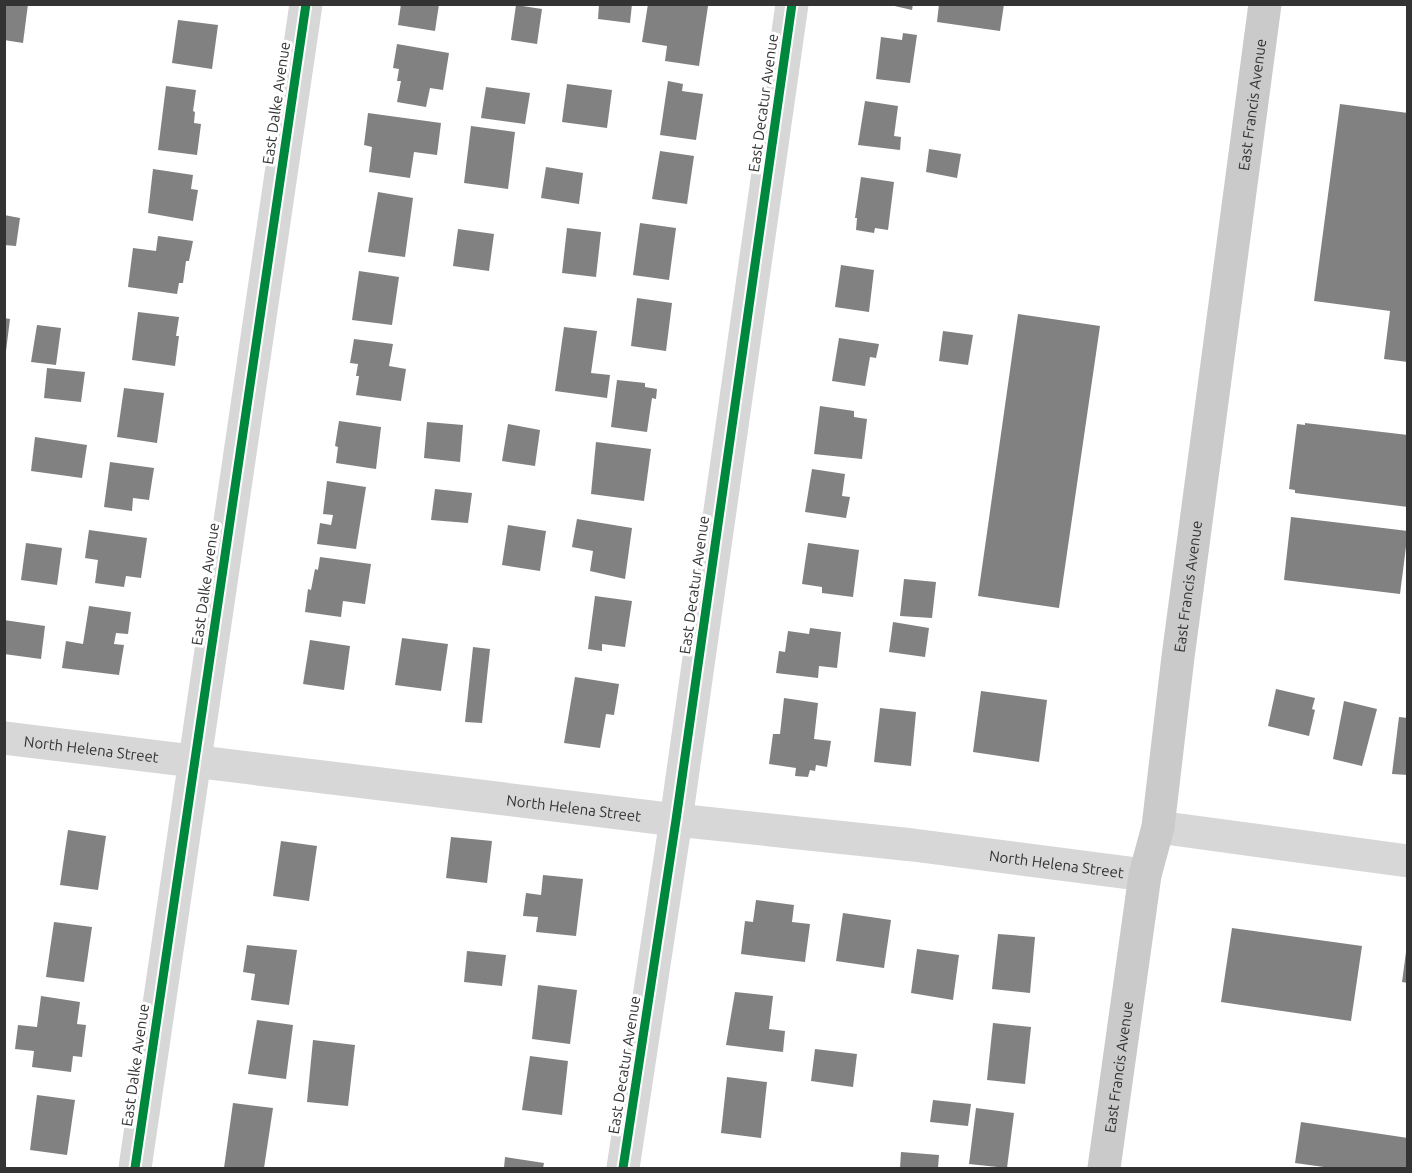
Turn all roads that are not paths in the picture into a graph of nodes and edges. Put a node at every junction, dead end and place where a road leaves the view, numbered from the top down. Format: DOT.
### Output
graph roads {
  1 [pos="306,4"];
  2 [pos="792,4"];
  3 [pos="1265,4"];
  4 [pos="4,738"];
  5 [pos="194,761"];
  6 [pos="676,820"];
  7 [pos="1158,827"];
  8 [pos="1407,861"];
  9 [pos="1145,875"];
  10 [pos="135,1168"];
  11 [pos="623,1168"];
  12 [pos="1104,1168"];
  1 -- 5 [label="street, East Dalke Avenue"];
  2 -- 6 [label="street, East Decatur Avenue"];
  3 -- 7 [label="main road, East Francis Avenue"];
  4 -- 5 [label="street, North Helena Street"];
  5 -- 6 [label="street, North Helena Street"];
  5 -- 10 [label="street, East Dalke Avenue"];
  6 -- 9 [label="street, North Helena Street"];
  6 -- 11 [label="street, East Decatur Avenue"];
  7 -- 8 [label="street"];
  7 -- 9 [label="main road, East Francis Avenue"];
  9 -- 12 [label="main road, East Francis Avenue"];
}
